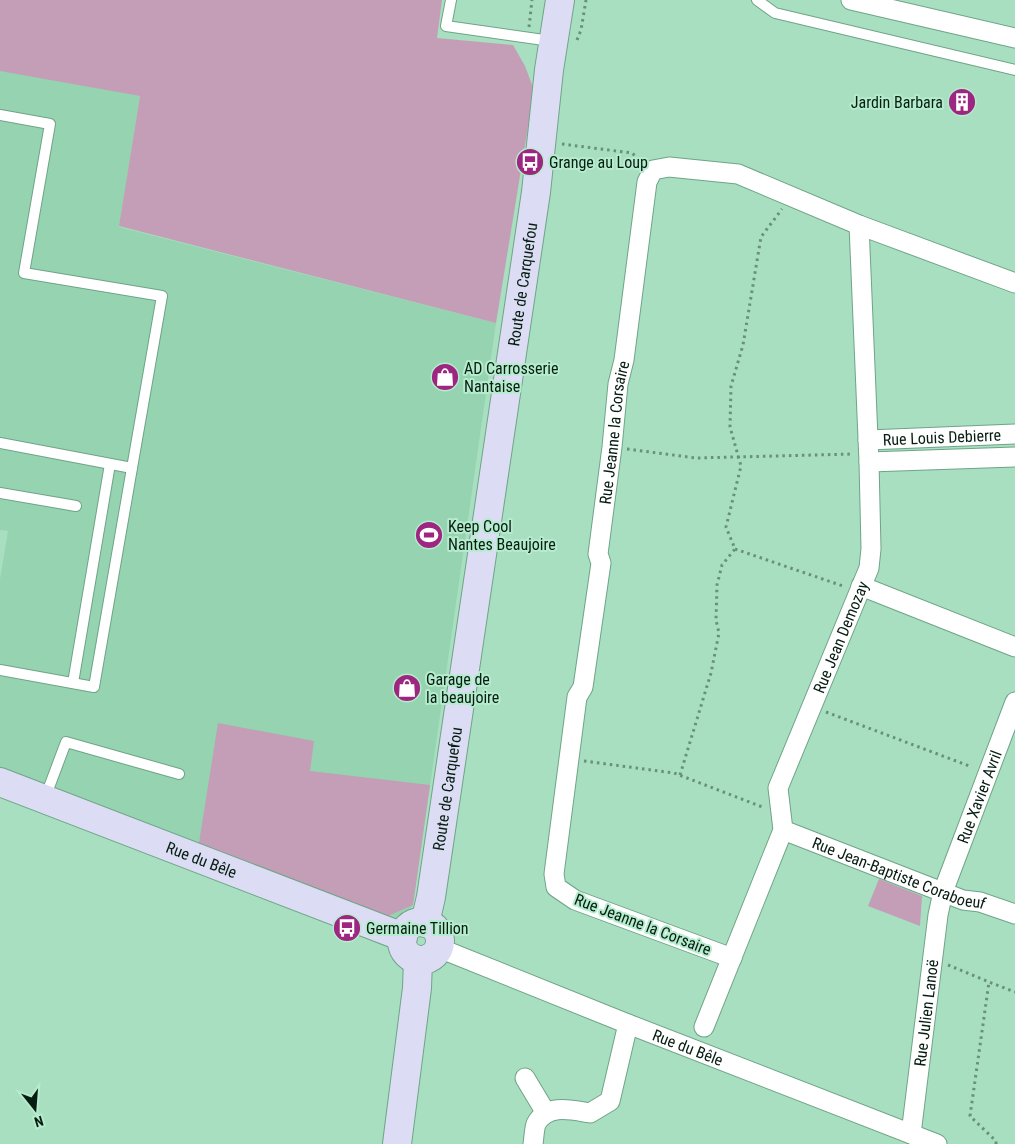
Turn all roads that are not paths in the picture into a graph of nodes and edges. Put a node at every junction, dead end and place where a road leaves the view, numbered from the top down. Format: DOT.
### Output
graph roads {
  1 [pos="451,0"];
  2 [pos="560,0"];
  3 [pos="757,0"];
  4 [pos="851,0"];
  5 [pos="1015,38"];
  6 [pos="552,42"];
  7 [pos="1015,70"];
  8 [pos="0,115"];
  9 [pos="859,225"];
  10 [pos="1015,283"];
  11 [pos="1015,434"];
  12 [pos="0,443"];
  13 [pos="868,452"];
  14 [pos="1015,457"];
  15 [pos="110,464"];
  16 [pos="132,468"];
  17 [pos="0,493"];
  18 [pos="76,506"];
  19 [pos="861,586"];
  20 [pos="1015,647"];
  21 [pos="0,670"];
  22 [pos="73,683"];
  23 [pos="1015,702"];
  24 [pos="179,774"];
  25 [pos="0,782"];
  26 [pos="44,799"];
  27 [pos="783,830"];
  28 [pos="943,892"];
  29 [pos="1015,914"];
  30 [pos="414,930"];
  31 [pos="429,954"];
  32 [pos="732,958"];
  33 [pos="628,1024"];
  34 [pos="704,1027"];
  35 [pos="525,1078"];
  36 [pos="546,1113"];
  37 [pos="913,1138"];
  38 [pos="397,1144"];
  39 [pos="533,1144"];
  40 [pos="937,1144"];
  1 -- 6 [label="lane"];
  2 -- 6 [label="main road, Route de Carquefou"];
  3 -- 7 [label="lane"];
  4 -- 5 [label="street"];
  6 -- 30 [label="main road, Route de Carquefou"];
  8 -- 16 [label="lane"];
  9 -- 10 [label="street"];
  9 -- 13 [label="street, Rue Jean Demozay"];
  9 -- 32 [label="street, Rue Jeanne la Corsaire"];
  11 -- 13 [label="street, Rue Louis Debierre"];
  12 -- 15 [label="lane"];
  13 -- 14 [label="street, Rue Louis Debierre"];
  13 -- 19 [label="street, Rue Jean Demozay"];
  15 -- 16 [label="lane"];
  15 -- 22 [label="lane"];
  16 -- 22 [label="lane"];
  17 -- 18 [label="lane"];
  19 -- 20 [label="street"];
  19 -- 27 [label="street, Rue Jean Demozay"];
  21 -- 22 [label="lane"];
  23 -- 28 [label="street, Rue Xavier Avril"];
  24 -- 26 [label="lane"];
  25 -- 26 [label="main road, Rue du Bêle"];
  26 -- 30 [label="main road, Rue du Bêle"];
  27 -- 28 [label="street, Rue Jean-Baptiste Coraboeuf"];
  27 -- 32 [label="street"];
  28 -- 29 [label="street, Rue Jean-Baptiste Coraboeuf"];
  28 -- 37 [label="street, Rue Julien Lanoë"];
  30 -- 31 [label="main road"];
  31 -- 33 [label="street, Rue du Bêle"];
  31 -- 38 [label="main road"];
  32 -- 34 [label="street"];
  33 -- 36 [label="street"];
  33 -- 37 [label="street, Rue du Bêle"];
  35 -- 36 [label="street"];
  36 -- 39 [label="street"];
  37 -- 40 [label="street, Rue du Bêle"];
}
